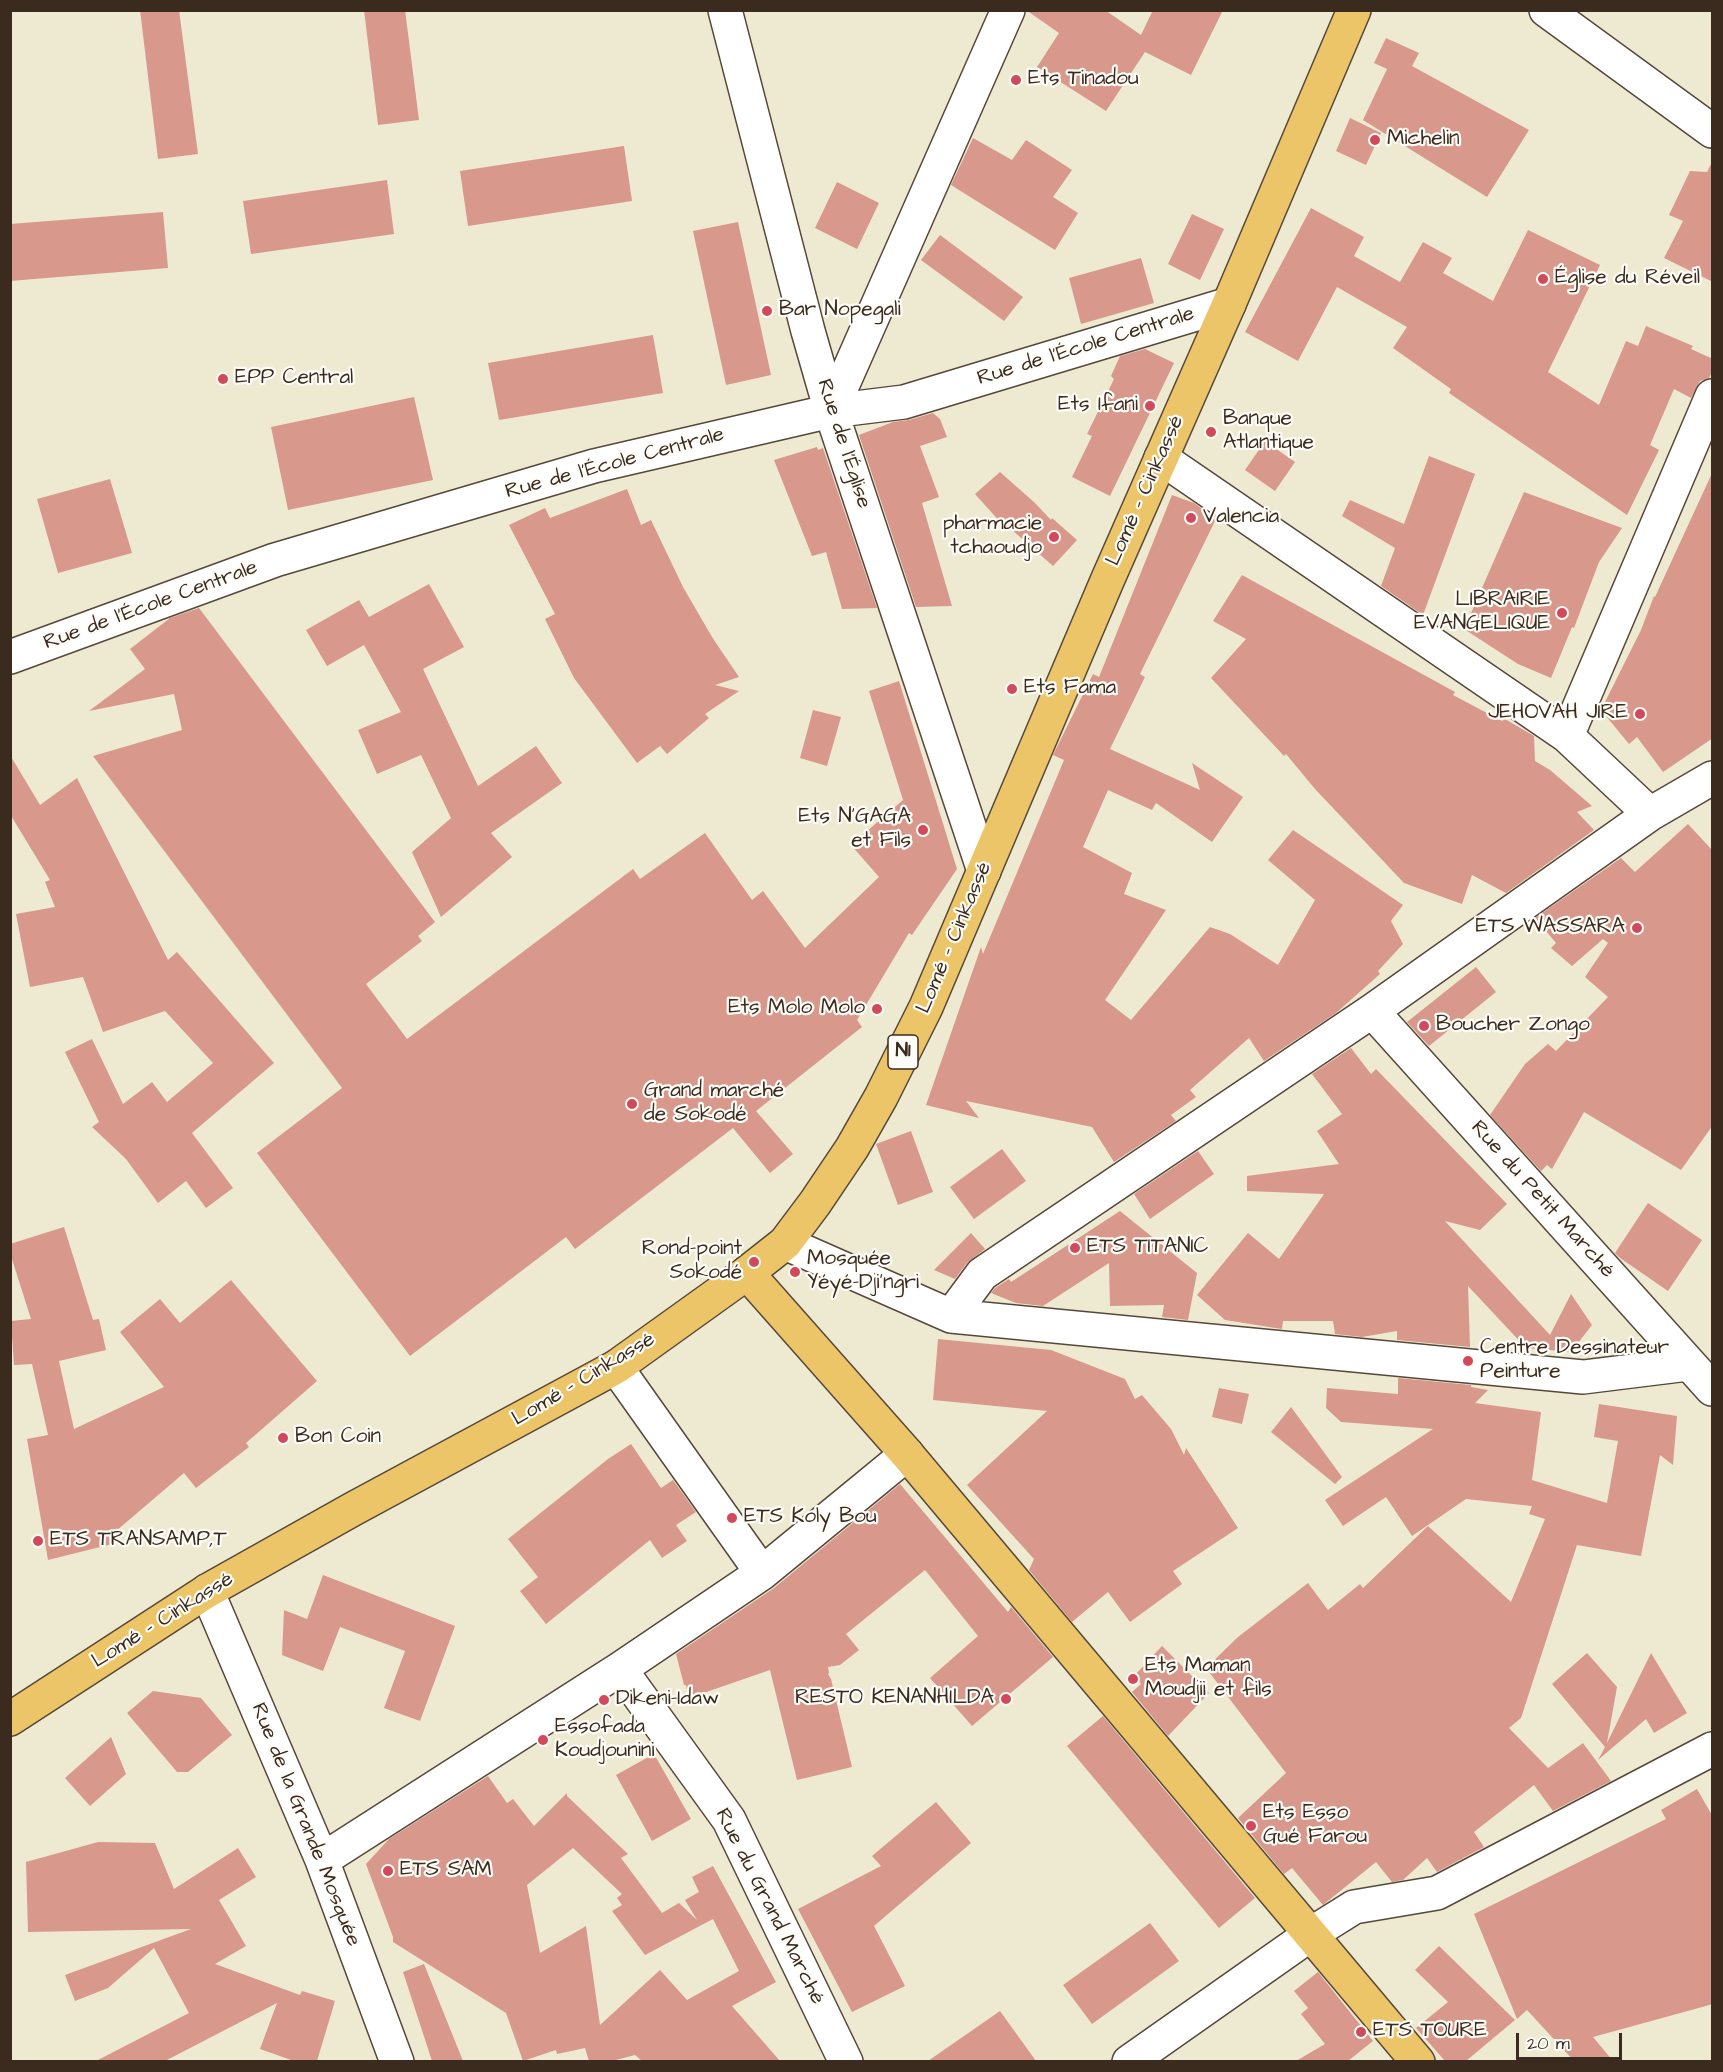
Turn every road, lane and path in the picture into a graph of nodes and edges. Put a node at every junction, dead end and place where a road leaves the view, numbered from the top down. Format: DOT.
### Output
graph roads {
  1 [pos="725,10"];
  2 [pos="1008,10"];
  3 [pos="1354,10"];
  4 [pos="1546,10"];
  5 [pos="1713,131"];
  6 [pos="1229,304"];
  7 [pos="1713,396"];
  8 [pos="831,411"];
  9 [pos="1161,458"];
  10 [pos="10,657"];
  11 [pos="1567,736"];
  12 [pos="1713,778"];
  13 [pos="1650,814"];
  14 [pos="984,871"];
  15 [pos="1372,1011"];
  16 [pos="785,1243"];
  17 [pos="747,1273"];
  18 [pos="951,1316"];
  19 [pos="1688,1364"];
  20 [pos="616,1367"];
  21 [pos="1713,1389"];
  22 [pos="907,1454"];
  23 [pos="762,1573"];
  24 [pos="207,1591"];
  25 [pos="620,1669"];
  26 [pos="10,1719"];
  27 [pos="1713,1749"];
  28 [pos="322,1860"];
  29 [pos="1311,1934"];
  30 [pos="397,2061"];
  31 [pos="846,2061"];
  32 [pos="1129,2061"];
  33 [pos="1418,2061"];
  1 -- 8 [label="street, Rue de l'Église"];
  2 -- 8 [label="street"];
  3 -- 6 [label="main road, Lomé - Cinkassé / N1"];
  4 -- 5 [label="street"];
  6 -- 8 [label="street, Rue de l'École Centrale"];
  6 -- 9 [label="main road, Lomé - Cinkassé / N1"];
  7 -- 11 [label="street"];
  8 -- 10 [label="street, Rue de l'École Centrale"];
  8 -- 14 [label="street, Rue de l'Église"];
  9 -- 11 [label="street"];
  9 -- 14 [label="main road, Lomé - Cinkassé / N1"];
  11 -- 13 [label="street"];
  12 -- 13 [label="street"];
  13 -- 15 [label="street"];
  14 -- 16 [label="main road, Lomé - Cinkassé / N1"];
  15 -- 18 [label="street"];
  15 -- 19 [label="street, Rue du Petit Marché"];
  16 -- 17 [label="main road, Lomé - Cinkassé / N1"];
  16 -- 18 [label="street"];
  17 -- 20 [label="main road, Lomé - Cinkassé / N1"];
  17 -- 22 [label="main road"];
  18 -- 19 [label="street"];
  19 -- 21 [label="street, Rue du Petit Marché"];
  20 -- 23 [label="street"];
  20 -- 24 [label="main road, Lomé - Cinkassé / N1"];
  22 -- 23 [label="street"];
  22 -- 29 [label="main road"];
  23 -- 25 [label="street"];
  24 -- 26 [label="main road, Lomé - Cinkassé / N1"];
  24 -- 28 [label="street, Rue de la Grande Mosquée"];
  25 -- 28 [label="street"];
  25 -- 31 [label="street, Rue du Grand Marché"];
  27 -- 29 [label="street"];
  28 -- 30 [label="street, Rue de la Grande Mosquée"];
  29 -- 32 [label="street"];
  29 -- 33 [label="main road"];
}
